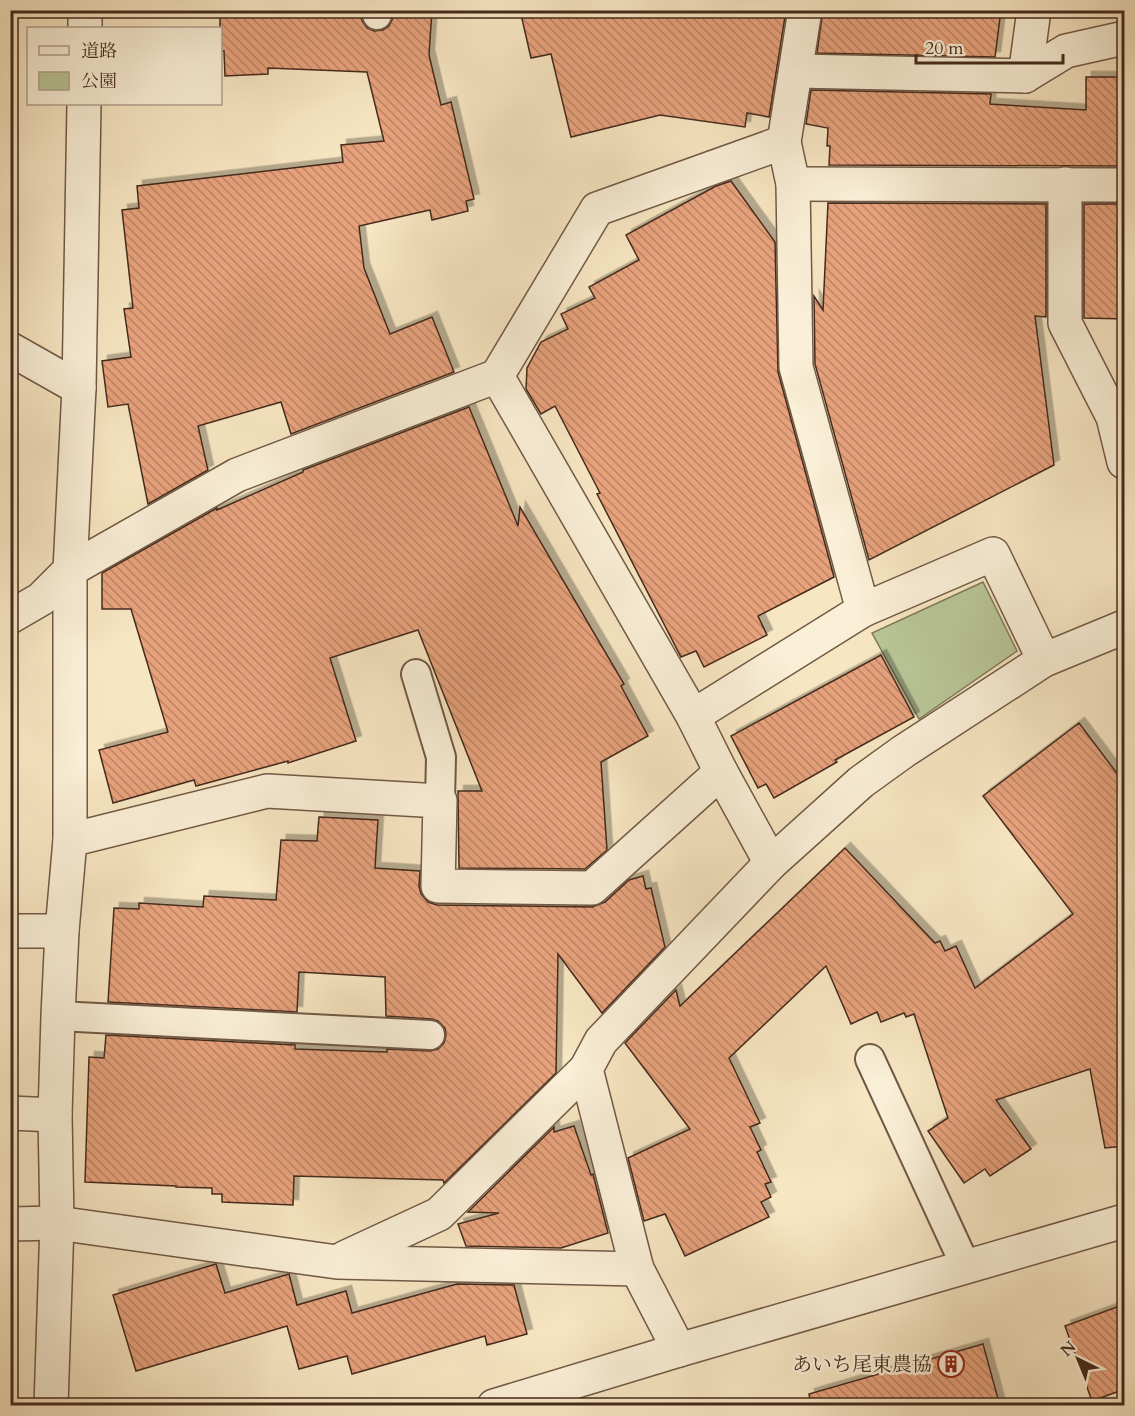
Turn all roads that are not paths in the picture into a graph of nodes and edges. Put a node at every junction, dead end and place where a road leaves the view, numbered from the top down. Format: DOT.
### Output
graph roads {
  1 [pos="85,10"];
  2 [pos="805,10"];
  3 [pos="1034,10"];
  4 [pos="85,27"];
  5 [pos="1125,38"];
  6 [pos="797,70"];
  7 [pos="1025,76"];
  8 [pos="84,105"];
  9 [pos="784,142"];
  10 [pos="793,184"];
  11 [pos="1065,184"];
  12 [pos="1125,185"];
  13 [pos="10,349"];
  14 [pos="497,376"];
  15 [pos="79,388"];
  16 [pos="1125,462"];
  17 [pos="70,570"];
  18 [pos="862,610"];
  19 [pos="10,617"];
  20 [pos="1125,627"];
  21 [pos="1044,660"];
  22 [pos="416,674"];
  23 [pos="693,716"];
  24 [pos="721,772"];
  25 [pos="440,801"];
  26 [pos="70,840"];
  27 [pos="771,863"];
  28 [pos="10,931"];
  29 [pos="62,931"];
  30 [pos="58,1016"];
  31 [pos="430,1035"];
  32 [pos="870,1059"];
  33 [pos="586,1069"];
  34 [pos="10,1113"];
  35 [pos="55,1114"];
  36 [pos="1125,1221"];
  37 [pos="57,1223"];
  38 [pos="10,1224"];
  39 [pos="337,1262"];
  40 [pos="966,1267"];
  41 [pos="637,1269"];
  42 [pos="679,1350"];
  43 [pos="564,1395"];
  44 [pos="51,1406"];
  45 [pos="494,1406"];
  1 -- 4 [label="street"];
  2 -- 6 [label="street"];
  3 -- 7 [label="street"];
  5 -- 7 [label="street"];
  6 -- 7 [label="street"];
  6 -- 9 [label="street"];
  8 -- 15 [label="street"];
  9 -- 10 [label="street"];
  9 -- 14 [label="street"];
  10 -- 11 [label="street"];
  10 -- 18 [label="street"];
  11 -- 12 [label="street"];
  11 -- 16 [label="street"];
  13 -- 15 [label="street"];
  14 -- 17 [label="street"];
  14 -- 23 [label="street"];
  15 -- 17 [label="street"];
  17 -- 19 [label="street"];
  17 -- 26 [label="street"];
  18 -- 21 [label="street"];
  18 -- 23 [label="street"];
  20 -- 21 [label="street"];
  21 -- 27 [label="street"];
  22 -- 25 [label="lane"];
  23 -- 24 [label="street"];
  24 -- 25 [label="street"];
  24 -- 27 [label="street"];
  25 -- 26 [label="street"];
  26 -- 29 [label="street"];
  27 -- 33 [label="street"];
  28 -- 29 [label="street"];
  29 -- 30 [label="street"];
  30 -- 31 [label="lane"];
  30 -- 35 [label="street"];
  32 -- 40 [label="lane"];
  33 -- 39 [label="street"];
  33 -- 41 [label="street"];
  34 -- 35 [label="street"];
  35 -- 37 [label="street"];
  36 -- 40 [label="street"];
  37 -- 38 [label="street"];
  37 -- 39 [label="street"];
  37 -- 44 [label="street"];
  39 -- 41 [label="street"];
  40 -- 42 [label="street"];
  41 -- 42 [label="street"];
  42 -- 43 [label="street"];
  43 -- 45 [label="street"];
}
